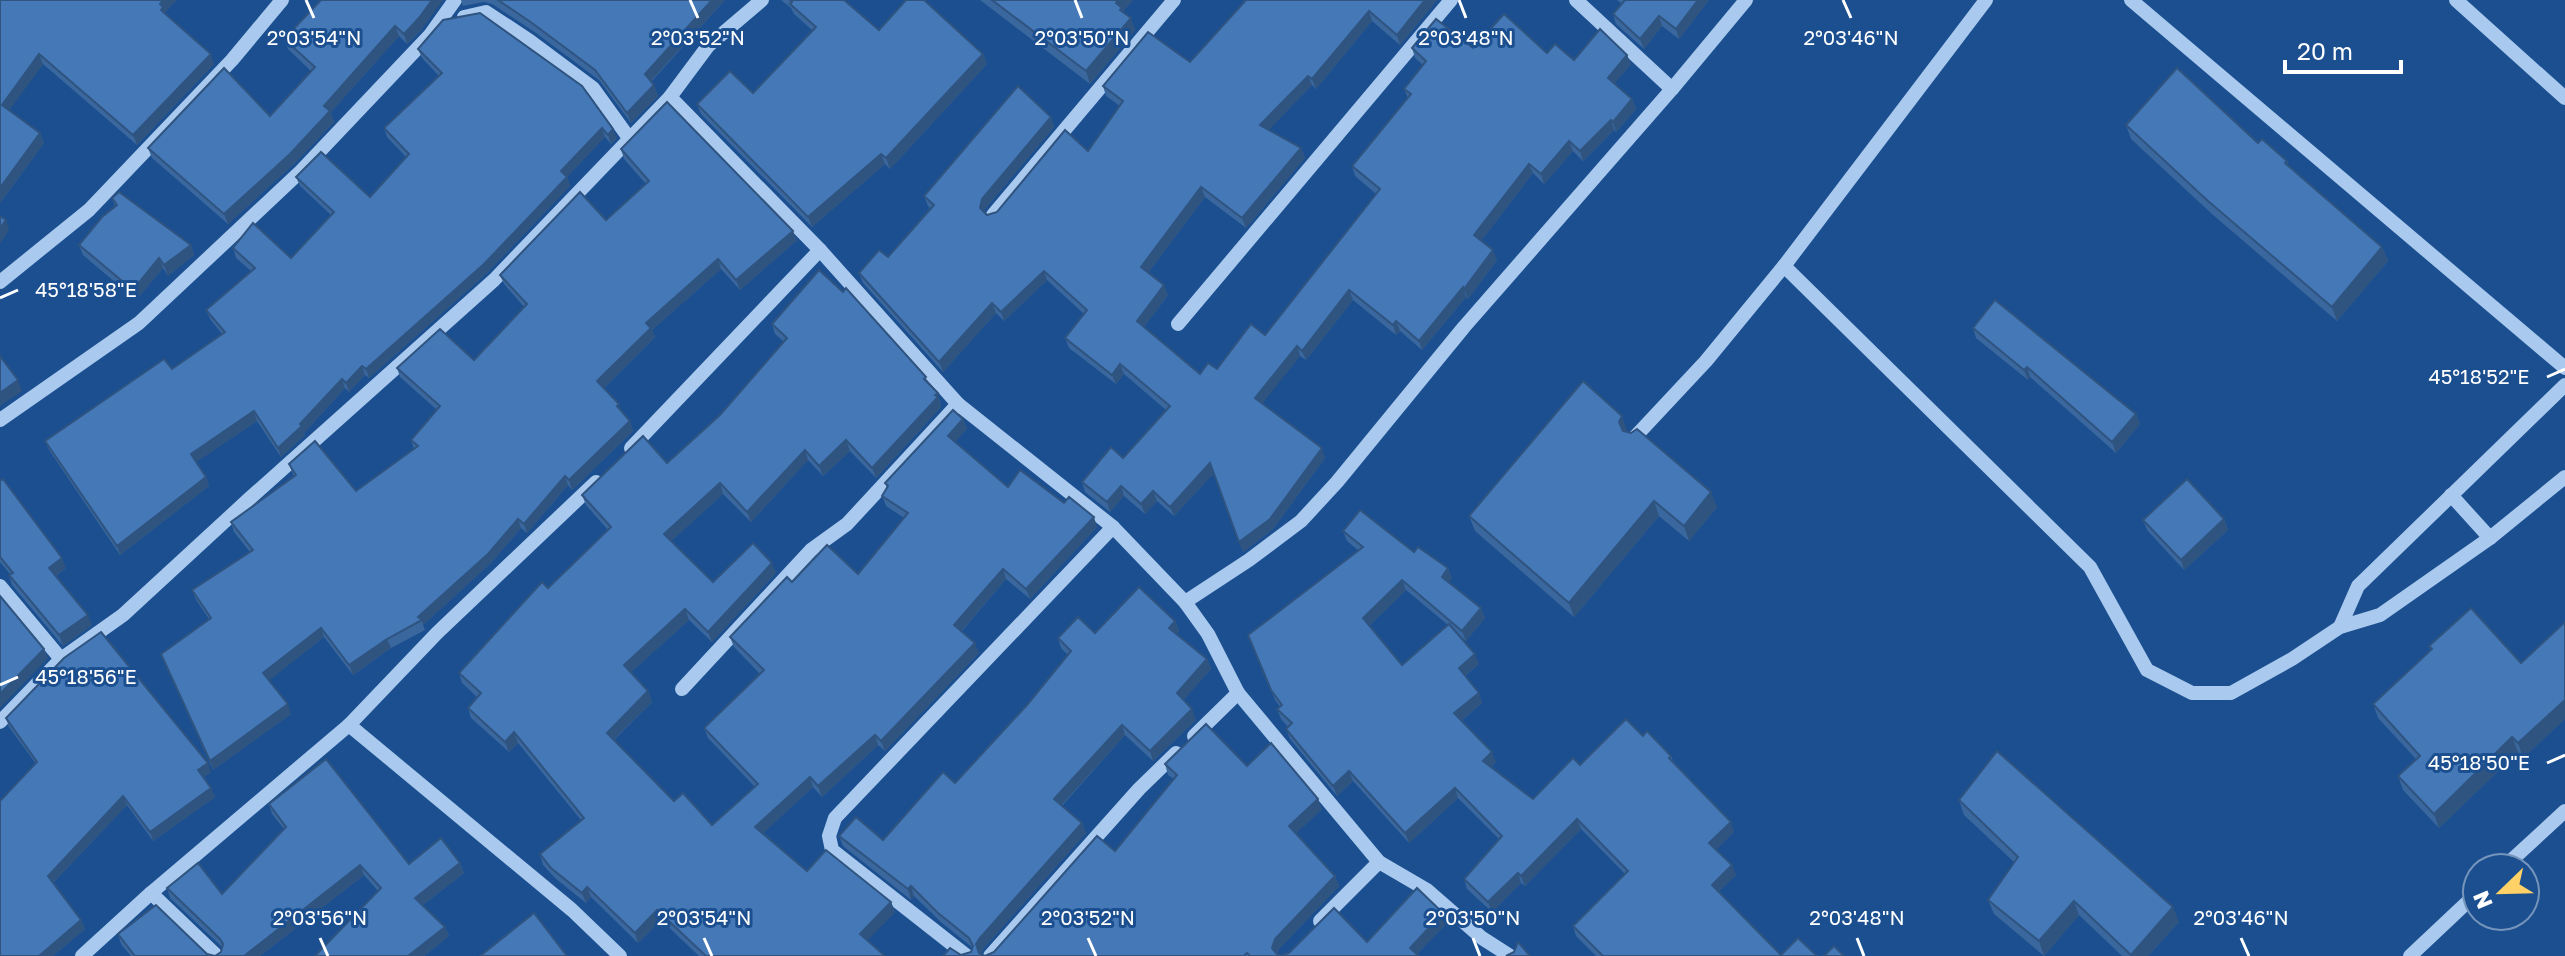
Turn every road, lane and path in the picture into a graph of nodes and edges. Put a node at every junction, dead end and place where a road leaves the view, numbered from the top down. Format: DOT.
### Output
graph roads {
  1 [pos="282,0"];
  2 [pos="455,0"];
  3 [pos="737,0"];
  4 [pos="1174,0"];
  5 [pos="1451,0"];
  6 [pos="1576,0"];
  7 [pos="1746,0"];
  8 [pos="1986,0"];
  9 [pos="2131,0"];
  10 [pos="2456,0"];
  11 [pos="756,5"];
  12 [pos="440,20"];
  13 [pos="1672,89"];
  14 [pos="670,97"];
  15 [pos="2565,98"];
  16 [pos="629,138"];
  17 [pos="993,215"];
  18 [pos="820,250"];
  19 [pos="1784,266"];
  20 [pos="0,282"];
  21 [pos="1178,324"];
  22 [pos="2565,368"];
  23 [pos="2565,385"];
  24 [pos="958,404"];
  25 [pos="0,420"];
  26 [pos="1634,438"];
  27 [pos="620,458"];
  28 [pos="609,469"];
  29 [pos="2565,477"];
  30 [pos="2451,495"];
  31 [pos="1113,527"];
  32 [pos="2490,538"];
  33 [pos="0,586"];
  34 [pos="1185,602"];
  35 [pos="2340,627"];
  36 [pos="61,659"];
  37 [pos="682,689"];
  38 [pos="1238,693"];
  39 [pos="0,722"];
  40 [pos="349,725"];
  41 [pos="2565,811"];
  42 [pos="2520,852"];
  43 [pos="1379,862"];
  44 [pos="151,893"];
  45 [pos="2461,908"];
  46 [pos="1307,935"];
  47 [pos="82,956"];
  48 [pos="217,956"];
  49 [pos="620,956"];
  50 [pos="967,956"];
  51 [pos="990,956"];
  52 [pos="1510,956"];
  53 [pos="2410,956"];
  1 -- 20 [label="street"];
  2 -- 12 [label="street"];
  3 -- 11 [label="street"];
  4 -- 17 [label="street"];
  5 -- 21 [label="street"];
  6 -- 13 [label="street"];
  7 -- 13 [label="street"];
  8 -- 19 [label="street"];
  9 -- 22 [label="street"];
  10 -- 15 [label="street"];
  11 -- 14 [label="street"];
  12 -- 16 [label="street"];
  12 -- 25 [label="street"];
  13 -- 34 [label="street"];
  14 -- 16 [label="street"];
  14 -- 18 [label="street"];
  16 -- 36 [label="street"];
  18 -- 24 [label="street"];
  18 -- 27 [label="street"];
  19 -- 26 [label="street"];
  19 -- 35 [label="street"];
  23 -- 30 [label="street"];
  24 -- 31 [label="street"];
  24 -- 37 [label="street"];
  28 -- 40 [label="street"];
  29 -- 32 [label="street"];
  30 -- 32 [label="street"];
  30 -- 35 [label="street"];
  31 -- 34 [label="street"];
  31 -- 50 [label="street"];
  32 -- 35 [label="street"];
  33 -- 36 [label="street"];
  34 -- 38 [label="street"];
  36 -- 39 [label="street"];
  38 -- 43 [label="street"];
  38 -- 51 [label="street"];
  40 -- 44 [label="street"];
  40 -- 49 [label="street"];
  41 -- 42 [label="street"];
  43 -- 46 [label="street"];
  43 -- 52 [label="street"];
  44 -- 47 [label="street"];
  44 -- 48 [label="street"];
  45 -- 53 [label="street"];
}
